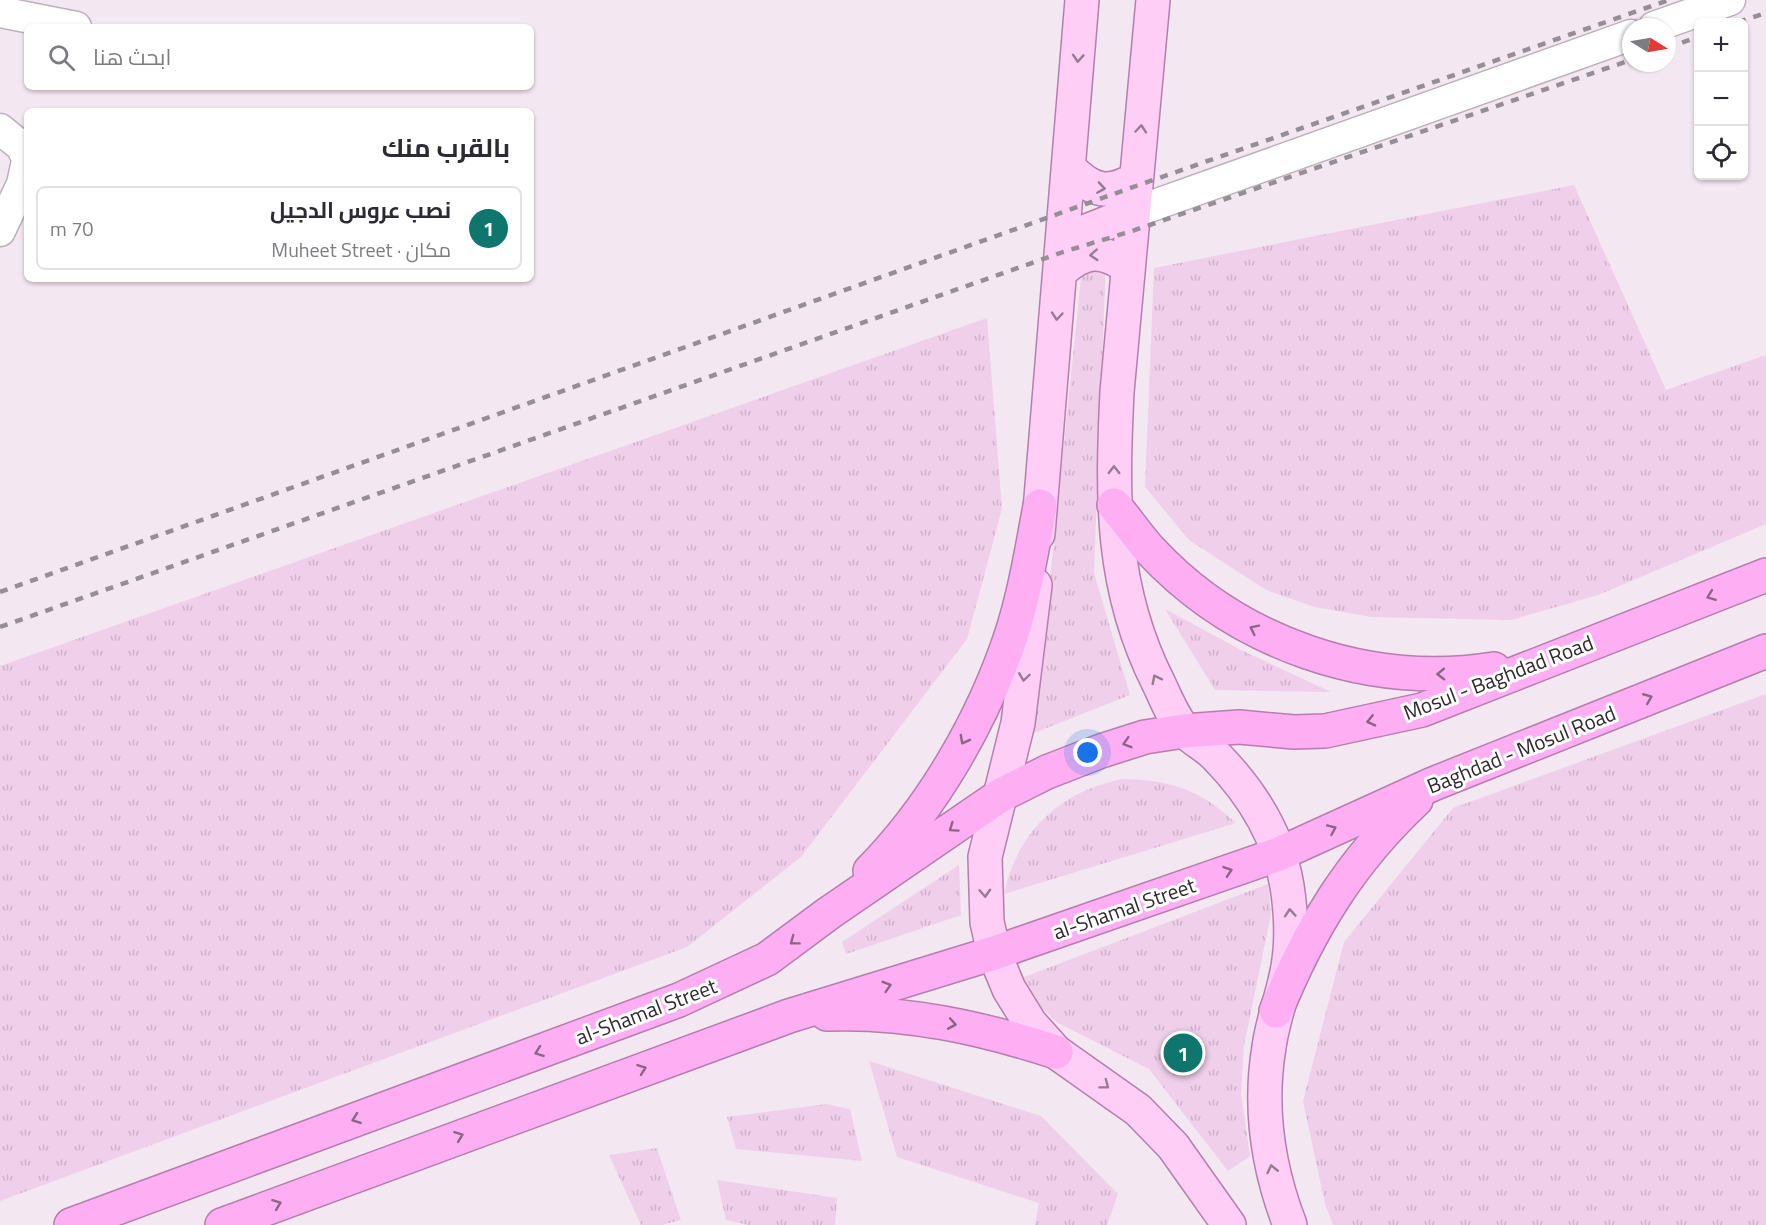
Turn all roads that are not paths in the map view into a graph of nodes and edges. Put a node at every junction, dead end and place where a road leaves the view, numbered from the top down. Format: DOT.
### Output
graph roads {
  1 [pos="1082,0"];
  2 [pos="1153,0"];
  3 [pos="1730,0"];
  4 [pos="0,12"];
  5 [pos="1676,19"];
  6 [pos="61,24"];
  7 [pos="1622,38"];
  8 [pos="0,129"];
  9 [pos="24,152"];
  10 [pos="1070,169"];
  11 [pos="24,174"];
  12 [pos="1136,179"];
  13 [pos="1132,213"];
  14 [pos="0,231"];
  15 [pos="1063,255"];
  16 [pos="1128,267"];
  17 [pos="1114,505"];
  18 [pos="1040,506"];
  19 [pos="1766,575"];
  20 [pos="1580,646"];
  21 [pos="1766,651"];
  22 [pos="1185,731"];
  23 [pos="1433,784"];
  24 [pos="1001,795"];
  25 [pos="1279,854"];
  26 [pos="829,913"];
  27 [pos="994,953"];
  28 [pos="1276,1011"];
  29 [pos="789,1016"];
  30 [pos="1056,1052"];
  31 [pos="71,1225"];
  32 [pos="222,1225"];
  33 [pos="1229,1225"];
  34 [pos="1290,1225"];
  1 -- 10 [label="main road, one-way"];
  12 -- 2 [label="main road, one-way"];
  3 -- 5 [label="street"];
  4 -- 6 [label="street"];
  7 -- 13 [label="street"];
  8 -- 9 [label="street"];
  10 -- 12 [label="main road, one-way"];
  10 -- 15 [label="main road"];
  11 -- 14 [label="street"];
  12 -- 13 [label="main road"];
  13 -- 15 [label="main road"];
  13 -- 16 [label="main road"];
  16 -- 15 [label="main road, one-way"];
  15 -- 18 [label="main road, one-way"];
  17 -- 16 [label="main road, one-way"];
  20 -- 17 [label="highway, one-way"];
  22 -- 17 [label="main road, one-way"];
  18 -- 24 [label="main road, one-way"];
  18 -- 26 [label="highway, one-way"];
  19 -- 20 [label="highway, Mosul - Baghdad Road, one-way"];
  20 -- 22 [label="highway, Mosul - Baghdad Road, one-way"];
  23 -- 21 [label="highway, Baghdad - Mosul Road, one-way"];
  22 -- 24 [label="highway, al-Shamal Street, one-way"];
  22 -- 25 [label="main road"];
  25 -- 23 [label="highway, Baghdad - Mosul Road, one-way"];
  23 -- 28 [label="highway"];
  24 -- 26 [label="highway, al-Shamal Street, one-way"];
  24 -- 27 [label="main road, one-way"];
  27 -- 25 [label="highway, al-Shamal Street, one-way"];
  28 -- 25 [label="main road, one-way"];
  26 -- 31 [label="highway, al-Shamal Street, one-way"];
  29 -- 27 [label="highway, al-Shamal Street, one-way"];
  27 -- 30 [label="main road"];
  34 -- 28 [label="main road, one-way"];
  29 -- 30 [label="highway, one-way"];
  32 -- 29 [label="highway, al-Shamal Street, one-way"];
  30 -- 33 [label="main road, one-way"];
}
